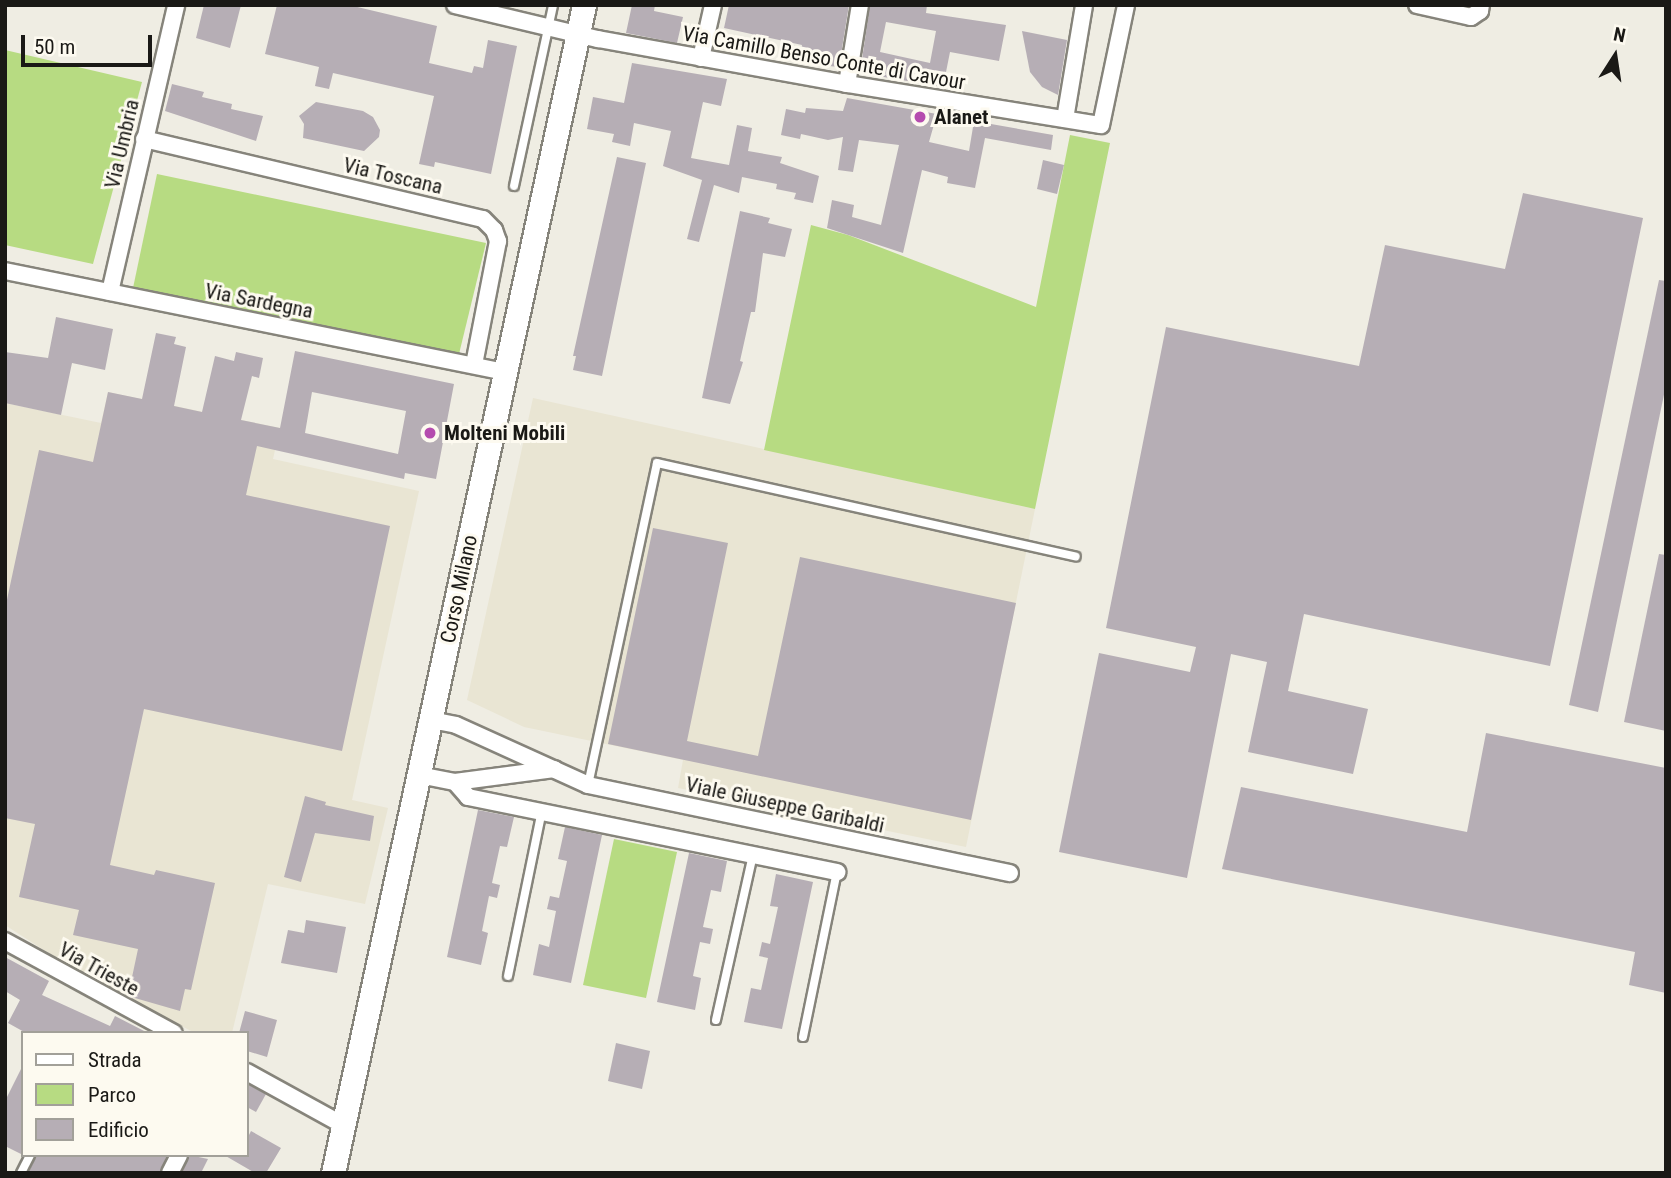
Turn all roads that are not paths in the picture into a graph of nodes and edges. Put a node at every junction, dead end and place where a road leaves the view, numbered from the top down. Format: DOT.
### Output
graph roads {
  1 [pos="176,5"];
  2 [pos="455,5"];
  3 [pos="553,5"];
  4 [pos="584,5"];
  5 [pos="713,5"];
  6 [pos="860,5"];
  7 [pos="1084,5"];
  8 [pos="1126,5"];
  9 [pos="1417,5"];
  10 [pos="1481,5"];
  11 [pos="548,29"];
  12 [pos="577,35"];
  13 [pos="701,58"];
  14 [pos="847,84"];
  15 [pos="1065,119"];
  16 [pos="144,139"];
  17 [pos="514,186"];
  18 [pos="5,271"];
  19 [pos="110,292"];
  20 [pos="474,365"];
  21 [pos="505,372"];
  22 [pos="1076,557"];
  23 [pos="431,720"];
  24 [pos="554,769"];
  25 [pos="419,775"];
  26 [pos="455,782"];
  27 [pos="588,785"];
  28 [pos="542,811"];
  29 [pos="753,855"];
  30 [pos="837,872"];
  31 [pos="1010,873"];
  32 [pos="5,941"];
  33 [pos="508,976"];
  34 [pos="716,1020"];
  35 [pos="170,1031"];
  36 [pos="803,1037"];
  37 [pos="248,1073"];
  38 [pos="344,1125"];
  39 [pos="29,1157"];
  40 [pos="178,1157"];
  41 [pos="21,1173"];
  42 [pos="170,1173"];
  43 [pos="333,1173"];
  1 -- 16 [label="street, Via Umbria"];
  2 -- 11 [label="street, Via Camillo Benso Conte di Cavour"];
  3 -- 11 [label="lane"];
  4 -- 12 [label="main road, Corso Milano"];
  5 -- 13 [label="street"];
  6 -- 14 [label="street"];
  7 -- 15 [label="street"];
  8 -- 15 [label="street, Via Camillo Benso Conte di Cavour"];
  9 -- 10 [label="street"];
  11 -- 12 [label="street, Via Camillo Benso Conte di Cavour"];
  11 -- 17 [label="lane"];
  12 -- 13 [label="street, Via Camillo Benso Conte di Cavour"];
  12 -- 21 [label="main road, Corso Milano"];
  13 -- 14 [label="street, Via Camillo Benso Conte di Cavour"];
  14 -- 15 [label="street, Via Camillo Benso Conte di Cavour"];
  16 -- 19 [label="street, Via Umbria"];
  16 -- 20 [label="street, Via Toscana"];
  18 -- 19 [label="street, Via Sardegna"];
  19 -- 20 [label="street, Via Sardegna"];
  20 -- 21 [label="street, Via Sardegna"];
  21 -- 23 [label="main road, Corso Milano"];
  22 -- 27 [label="lane"];
  23 -- 24 [label="street, Viale Giuseppe Garibaldi"];
  23 -- 25 [label="main road, Corso Milano"];
  24 -- 26 [label="street"];
  24 -- 27 [label="street, Viale Giuseppe Garibaldi"];
  25 -- 26 [label="street"];
  25 -- 38 [label="main road, Corso Milano"];
  26 -- 28 [label="street"];
  27 -- 31 [label="street, Viale Giuseppe Garibaldi"];
  28 -- 29 [label="street"];
  28 -- 33 [label="lane"];
  29 -- 30 [label="street"];
  29 -- 34 [label="lane"];
  30 -- 36 [label="lane"];
  32 -- 35 [label="street, Via Trieste"];
  37 -- 38 [label="street"];
  38 -- 43 [label="main road, Corso Milano"];
  39 -- 41 [label="lane"];
  40 -- 42 [label="street"];
}
